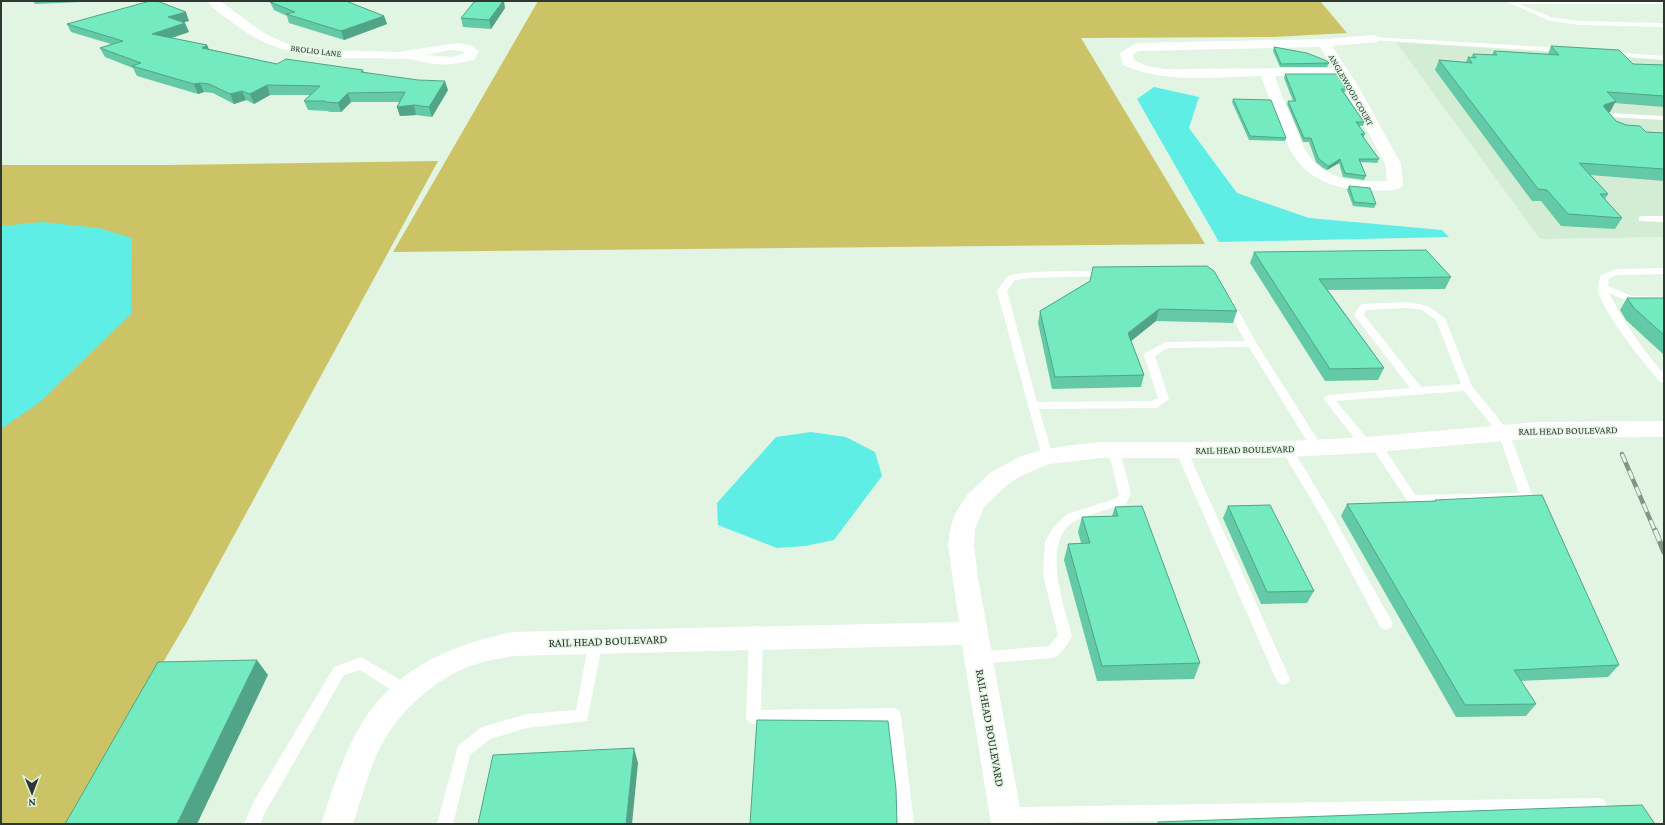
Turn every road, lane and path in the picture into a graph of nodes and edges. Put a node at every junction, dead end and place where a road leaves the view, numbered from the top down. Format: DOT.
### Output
graph roads {
  1 [pos="213,1"];
  2 [pos="1509,1"];
  3 [pos="1664,2"];
  4 [pos="1664,25"];
  5 [pos="1373,39"];
  6 [pos="1324,43"];
  7 [pos="1572,51"];
  8 [pos="1602,53"];
  9 [pos="408,55"];
  10 [pos="1664,58"];
  11 [pos="1342,72"];
  12 [pos="1267,73"];
  13 [pos="1664,118"];
  14 [pos="1614,129"];
  15 [pos="1642,219"];
  16 [pos="1664,219"];
  17 [pos="1664,272"];
  18 [pos="1118,274"];
  19 [pos="1603,287"];
  20 [pos="1224,293"];
  21 [pos="1664,300"];
  22 [pos="1252,344"];
  23 [pos="1664,380"];
  24 [pos="1467,387"];
  25 [pos="1418,391"];
  26 [pos="1033,406"];
  27 [pos="1664,429"];
  28 [pos="1502,432"];
  29 [pos="1371,444"];
  30 [pos="1317,448"];
  31 [pos="1286,449"];
  32 [pos="1114,450"];
  33 [pos="1181,450"];
  34 [pos="1047,457"];
  35 [pos="1386,624"];
  36 [pos="756,637"];
  37 [pos="596,641"];
  38 [pos="976,645"];
  39 [pos="1283,679"];
  40 [pos="406,692"];
  41 [pos="1599,806"];
  42 [pos="1006,819"];
  43 [pos="252,824"];
  44 [pos="337,824"];
  45 [pos="445,824"];
  46 [pos="906,824"];
  1 -- 9 [label="street, BROLIO LANE"];
  2 -- 3 [label="lane"];
  2 -- 4 [label="lane"];
  5 -- 6 [label="street, ANGLEWOOD COURT"];
  5 -- 7 [label="lane, ANGLEWOOD COURT"];
  6 -- 11 [label="street, ANGLEWOOD COURT"];
  6 -- 12 [label="street"];
  8 -- 10 [label="lane"];
  11 -- 12 [label="street"];
  11 -- 12 [label="street, ANGLEWOOD COURT"];
  13 -- 14 [label="lane"];
  15 -- 16 [label="lane"];
  17 -- 19 [label="lane"];
  18 -- 26 [label="lane"];
  19 -- 21 [label="lane"];
  19 -- 23 [label="lane"];
  20 -- 22 [label="lane"];
  22 -- 26 [label="lane"];
  22 -- 30 [label="lane"];
  24 -- 25 [label="lane"];
  24 -- 25 [label="lane"];
  24 -- 28 [label="lane"];
  25 -- 29 [label="lane"];
  26 -- 34 [label="lane"];
  27 -- 28 [label="street, RAIL HEAD BOULEVARD"];
  28 -- 29 [label="street, RAIL HEAD BOULEVARD"];
  28 -- 29 [label="lane"];
  29 -- 30 [label="street, RAIL HEAD BOULEVARD"];
  30 -- 31 [label="street, RAIL HEAD BOULEVARD"];
  31 -- 33 [label="street, RAIL HEAD BOULEVARD"];
  31 -- 35 [label="lane"];
  32 -- 33 [label="street, RAIL HEAD BOULEVARD"];
  32 -- 34 [label="street, RAIL HEAD BOULEVARD"];
  32 -- 38 [label="lane"];
  33 -- 39 [label="lane"];
  34 -- 38 [label="street, RAIL HEAD BOULEVARD"];
  36 -- 37 [label="street, RAIL HEAD BOULEVARD"];
  36 -- 38 [label="street, RAIL HEAD BOULEVARD"];
  36 -- 46 [label="lane"];
  37 -- 40 [label="street, RAIL HEAD BOULEVARD"];
  37 -- 45 [label="lane"];
  38 -- 42 [label="street, RAIL HEAD BOULEVARD"];
  40 -- 43 [label="lane"];
  40 -- 44 [label="street, RAIL HEAD BOULEVARD"];
  41 -- 42 [label="lane"];
}
